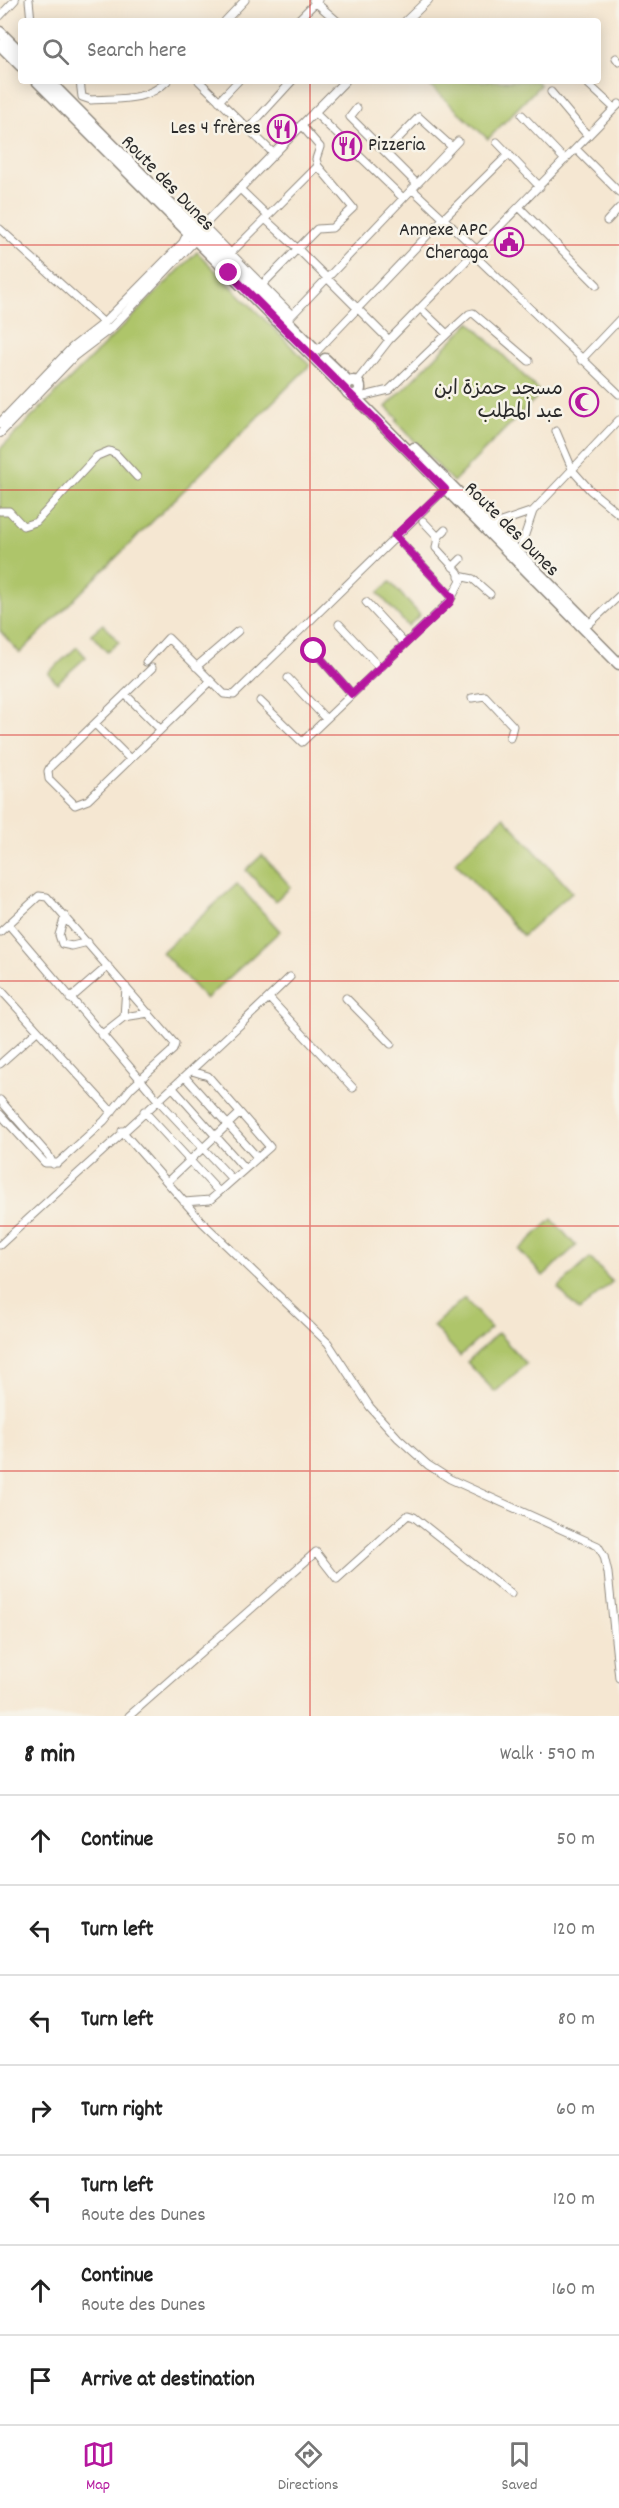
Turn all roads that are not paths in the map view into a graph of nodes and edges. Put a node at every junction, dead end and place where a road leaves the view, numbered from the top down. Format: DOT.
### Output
graph roads {
  1 [pos="15,0"];
  2 [pos="30,0"];
  3 [pos="245,0"];
  4 [pos="428,0"];
  5 [pos="316,1"];
  6 [pos="0,16"];
  7 [pos="32,18"];
  8 [pos="228,18"];
  9 [pos="300,18"];
  10 [pos="334,18"];
  11 [pos="409,18"];
  12 [pos="0,33"];
  13 [pos="0,45"];
  14 [pos="18,50"];
  15 [pos="18,63"];
  16 [pos="40,84"];
  17 [pos="52,84"];
  18 [pos="80,84"];
  19 [pos="164,84"];
  20 [pos="202,84"];
  21 [pos="235,84"];
  22 [pos="289,84"];
  23 [pos="342,84"];
  24 [pos="589,84"];
  25 [pos="550,92"];
  26 [pos="219,100"];
  27 [pos="617,106"];
  28 [pos="357,108"];
  29 [pos="314,112"];
  30 [pos="522,115"];
  31 [pos="301,125"];
  32 [pos="248,129"];
  33 [pos="588,136"];
  34 [pos="497,142"];
  35 [pos="576,149"];
  36 [pos="385,152"];
  37 [pos="273,153"];
  38 [pos="509,154"];
  39 [pos="565,160"];
  40 [pos="318,166"];
  41 [pos="414,186"];
  42 [pos="540,187"];
  43 [pos="239,188"];
  44 [pos="619,192"];
  45 [pos="403,198"];
  46 [pos="520,208"];
  47 [pos="619,208"];
  48 [pos="266,218"];
  49 [pos="443,219"];
  50 [pos="608,221"];
  51 [pos="0,229"];
  52 [pos="196,232"];
  53 [pos="298,249"];
  54 [pos="476,253"];
  55 [pos="230,254"];
  56 [pos="327,278"];
  57 [pos="597,285"];
  58 [pos="261,286"];
  59 [pos="358,308"];
  60 [pos="420,308"];
  61 [pos="289,317"];
  62 [pos="619,320"];
  63 [pos="104,323"];
  64 [pos="447,334"];
  65 [pos="390,340"];
  66 [pos="317,351"];
  67 [pos="581,360"];
  68 [pos="529,361"];
  69 [pos="355,389"];
  70 [pos="619,394"];
  71 [pos="619,420"];
  72 [pos="0,423"];
  73 [pos="613,427"];
  74 [pos="556,431"];
  75 [pos="0,433"];
  76 [pos="619,433"];
  77 [pos="573,471"];
  78 [pos="137,477"];
  79 [pos="445,489"];
  80 [pos="0,511"];
  81 [pos="533,511"];
  82 [pos="619,514"];
  83 [pos="423,521"];
  84 [pos="488,526"];
  85 [pos="445,530"];
  86 [pos="395,536"];
  87 [pos="438,537"];
  88 [pos="519,552"];
  89 [pos="461,559"];
  90 [pos="453,567"];
  91 [pos="459,576"];
  92 [pos="490,594"];
  93 [pos="619,596"];
  94 [pos="452,597"];
  95 [pos="366,602"];
  96 [pos="339,624"];
  97 [pos="590,624"];
  98 [pos="238,631"];
  99 [pos="405,644"];
  100 [pos="314,651"];
  101 [pos="619,654"];
  102 [pos="146,662"];
  103 [pos="619,664"];
  104 [pos="196,667"];
  105 [pos="152,668"];
  106 [pos="380,668"];
  107 [pos="288,678"];
  108 [pos="210,682"];
  109 [pos="125,694"];
  110 [pos="352,694"];
  111 [pos="472,698"];
  112 [pos="260,701"];
  113 [pos="326,719"];
  114 [pos="95,724"];
  115 [pos="160,729"];
  116 [pos="510,738"];
  117 [pos="130,759"];
  118 [pos="65,916"];
  119 [pos="9,925"];
  120 [pos="0,933"];
  121 [pos="88,942"];
  122 [pos="108,966"];
  123 [pos="290,977"];
  124 [pos="126,987"];
  125 [pos="2,994"];
  126 [pos="269,998"];
  127 [pos="346,998"];
  128 [pos="70,999"];
  129 [pos="149,1013"];
  130 [pos="124,1017"];
  131 [pos="37,1031"];
  132 [pos="101,1035"];
  133 [pos="391,1044"];
  134 [pos="0,1064"];
  135 [pos="192,1071"];
  136 [pos="184,1077"];
  137 [pos="140,1079"];
  138 [pos="172,1087"];
  139 [pos="354,1088"];
  140 [pos="0,1100"];
  141 [pos="157,1100"];
  142 [pos="144,1111"];
  143 [pos="112,1112"];
  144 [pos="240,1113"];
  145 [pos="0,1114"];
  146 [pos="228,1125"];
  147 [pos="122,1131"];
  148 [pos="216,1136"];
  149 [pos="203,1147"];
  150 [pos="257,1157"];
  151 [pos="189,1159"];
  152 [pos="53,1164"];
  153 [pos="244,1169"];
  154 [pos="232,1179"];
  155 [pos="167,1182"];
  156 [pos="219,1192"];
  157 [pos="184,1202"];
  158 [pos="0,1245"];
  159 [pos="510,1594"];
  160 [pos="619,1678"];
  161 [pos="129,1716"];
  1 -- 6 [label="street"];
  2 -- 7 [label="street"];
  3 -- 8 [label="street"];
  4 -- 11 [label="street"];
  5 -- 9 [label="street"];
  5 -- 10 [label="street"];
  12 -- 14 [label="main road"];
  13 -- 15 [label="main road"];
  16 -- 52 [label="main road, Route des Dunes"];
  17 -- 52 [label="main road, Route des Dunes"];
  18 -- 19 [label="street"];
  20 -- 26 [label="street"];
  21 -- 26 [label="street"];
  22 -- 32 [label="street"];
  23 -- 29 [label="street"];
  24 -- 27 [label="street"];
  25 -- 33 [label="street"];
  26 -- 32 [label="street"];
  27 -- 33 [label="street"];
  28 -- 36 [label="street"];
  29 -- 31 [label="street"];
  29 -- 45 [label="street"];
  30 -- 39 [label="street"];
  31 -- 37 [label="street"];
  31 -- 40 [label="street"];
  32 -- 37 [label="street"];
  33 -- 35 [label="street"];
  34 -- 38 [label="street"];
  35 -- 39 [label="street"];
  35 -- 44 [label="street"];
  36 -- 41 [label="street"];
  36 -- 41 [label="street"];
  37 -- 43 [label="street"];
  38 -- 42 [label="street"];
  38 -- 49 [label="street"];
  39 -- 42 [label="street"];
  40 -- 48 [label="street"];
  40 -- 53 [label="street"];
  41 -- 45 [label="street"];
  41 -- 49 [label="street"];
  42 -- 46 [label="street"];
  43 -- 48 [label="street"];
  43 -- 52 [label="street"];
  45 -- 56 [label="street"];
  46 -- 54 [label="street"];
  46 -- 57 [label="street"];
  47 -- 50 [label="street"];
  48 -- 53 [label="street"];
  48 -- 55 [label="street"];
  49 -- 54 [label="street"];
  49 -- 59 [label="street"];
  51 -- 63 [label="street"];
  52 -- 55 [label="street"];
  52 -- 61 [label="main road, Route des Dunes"];
  52 -- 63 [label="street"];
  52 -- 69 [label="main road, Route des Dunes"];
  52 -- 75 [label="street"];
  53 -- 56 [label="street"];
  53 -- 58 [label="street"];
  54 -- 60 [label="street"];
  54 -- 67 [label="street"];
  55 -- 58 [label="street"];
  56 -- 59 [label="street"];
  56 -- 61 [label="street"];
  58 -- 61 [label="street"];
  59 -- 65 [label="street"];
  59 -- 66 [label="street"];
  60 -- 64 [label="street"];
  60 -- 65 [label="street"];
  61 -- 66 [label="main road, Route des Dunes"];
  62 -- 67 [label="street"];
  63 -- 72 [label="street"];
  64 -- 68 [label="street"];
  64 -- 69 [label="street"];
  65 -- 69 [label="street"];
  66 -- 69 [label="main road, Route des Dunes"];
  67 -- 70 [label="street"];
  69 -- 79 [label="main road, Route des Dunes"];
  69 -- 84 [label="main road, Route des Dunes"];
  71 -- 73 [label="street"];
  73 -- 76 [label="street"];
  73 -- 77 [label="street"];
  74 -- 77 [label="street"];
  77 -- 81 [label="street"];
  77 -- 82 [label="street"];
  78 -- 80 [label="street"];
  79 -- 84 [label="main road, Route des Dunes"];
  79 -- 86 [label="street"];
  81 -- 84 [label="street"];
  81 -- 88 [label="street"];
  83 -- 87 [label="street"];
  84 -- 88 [label="main road, Route des Dunes"];
  84 -- 103 [label="main road, Route des Dunes"];
  85 -- 87 [label="street"];
  86 -- 94 [label="street"];
  86 -- 108 [label="street"];
  87 -- 90 [label="street"];
  88 -- 97 [label="main road, Route des Dunes"];
  89 -- 90 [label="street"];
  90 -- 91 [label="street"];
  91 -- 92 [label="street"];
  91 -- 94 [label="street"];
  93 -- 97 [label="street"];
  94 -- 99 [label="street"];
  95 -- 99 [label="street"];
  96 -- 106 [label="street"];
  97 -- 101 [label="main road, Route des Dunes"];
  98 -- 104 [label="street"];
  99 -- 106 [label="street"];
  100 -- 110 [label="street"];
  102 -- 104 [label="street"];
  104 -- 108 [label="street"];
  105 -- 109 [label="street"];
  106 -- 110 [label="street"];
  107 -- 113 [label="street"];
  108 -- 115 [label="street"];
  109 -- 114 [label="street"];
  109 -- 115 [label="street"];
  110 -- 113 [label="street"];
  111 -- 116 [label="street"];
  112 -- 113 [label="street"];
  114 -- 117 [label="street"];
  114 -- 117 [label="street"];
  115 -- 117 [label="street"];
  118 -- 119 [label="street"];
  118 -- 121 [label="street"];
  118 -- 121 [label="street"];
  119 -- 120 [label="street"];
  119 -- 128 [label="street"];
  121 -- 122 [label="street"];
  122 -- 124 [label="street"];
  122 -- 128 [label="street"];
  123 -- 126 [label="street"];
  124 -- 129 [label="street"];
  124 -- 130 [label="street"];
  125 -- 131 [label="street"];
  126 -- 135 [label="street"];
  126 -- 139 [label="street"];
  127 -- 133 [label="street"];
  128 -- 132 [label="street"];
  129 -- 130 [label="street"];
  129 -- 137 [label="street"];
  130 -- 132 [label="street"];
  131 -- 134 [label="street"];
  131 -- 143 [label="street"];
  132 -- 137 [label="street"];
  135 -- 136 [label="street"];
  135 -- 144 [label="street"];
  136 -- 138 [label="street"];
  136 -- 146 [label="street"];
  137 -- 141 [label="street"];
  137 -- 143 [label="street"];
  138 -- 141 [label="street"];
  138 -- 148 [label="street"];
  140 -- 152 [label="street"];
  141 -- 142 [label="street"];
  141 -- 149 [label="street"];
  142 -- 147 [label="street"];
  142 -- 151 [label="street"];
  143 -- 152 [label="street"];
  144 -- 146 [label="street"];
  144 -- 150 [label="street"];
  145 -- 152 [label="street"];
  146 -- 148 [label="street"];
  146 -- 150 [label="street"];
  147 -- 155 [label="street"];
  147 -- 158 [label="street"];
  148 -- 149 [label="street"];
  148 -- 153 [label="street"];
  149 -- 151 [label="street"];
  149 -- 154 [label="street"];
  150 -- 153 [label="street"];
  151 -- 155 [label="street"];
  151 -- 156 [label="street"];
  153 -- 154 [label="street"];
  154 -- 156 [label="street"];
  155 -- 157 [label="street"];
  156 -- 157 [label="street"];
  157 -- 160 [label="street"];
  159 -- 161 [label="street"];
}
